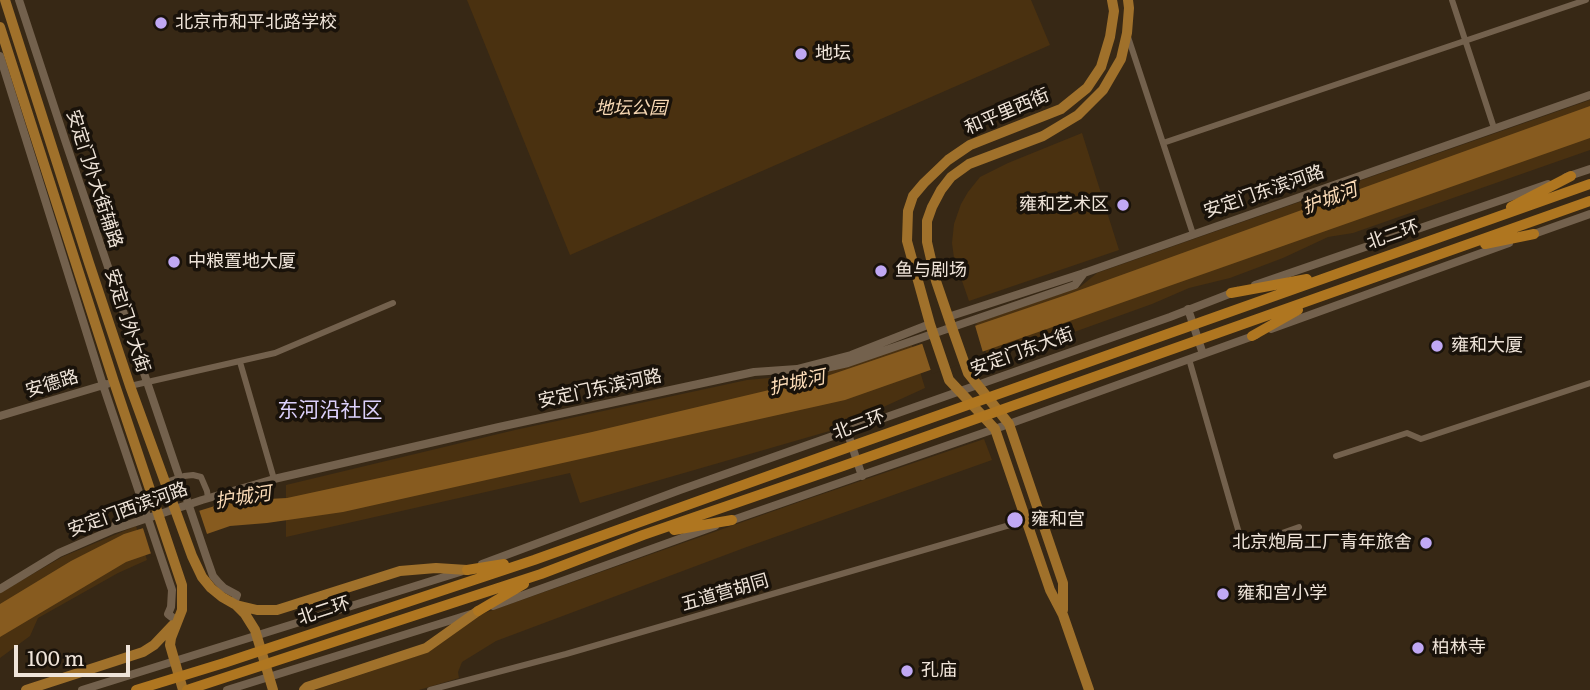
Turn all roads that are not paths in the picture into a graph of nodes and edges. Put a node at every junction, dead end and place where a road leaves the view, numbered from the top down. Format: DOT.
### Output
graph roads {
  1 [pos="5,0"];
  2 [pos="19,0"];
  3 [pos="1112,0"];
  4 [pos="1128,0"];
  5 [pos="1452,0"];
  6 [pos="1586,0"];
  7 [pos="0,27"];
  8 [pos="1127,33"];
  9 [pos="1466,41"];
  10 [pos="3,59"];
  11 [pos="1590,95"];
  12 [pos="1494,128"];
  13 [pos="1163,143"];
  14 [pos="1590,169"];
  15 [pos="1571,176"];
  16 [pos="1590,184"];
  17 [pos="1590,201"];
  18 [pos="1590,214"];
  19 [pos="1474,226"];
  20 [pos="1193,234"];
  21 [pos="1534,234"];
  22 [pos="1445,253"];
  23 [pos="1084,273"];
  24 [pos="1337,274"];
  25 [pos="1231,293"];
  26 [pos="1322,296"];
  27 [pos="393,303"];
  28 [pos="1188,309"];
  29 [pos="949,321"];
  30 [pos="931,328"];
  31 [pos="1252,336"];
  32 [pos="1203,354"];
  33 [pos="1189,359"];
  34 [pos="240,362"];
  35 [pos="797,369"];
  36 [pos="147,382"];
  37 [pos="108,383"];
  38 [pos="1590,383"];
  39 [pos="977,385"];
  40 [pos="130,386"];
  41 [pos="960,391"];
  42 [pos="0,416"];
  43 [pos="1009,424"];
  44 [pos="995,429"];
  45 [pos="847,431"];
  46 [pos="1336,456"];
  47 [pos="862,476"];
  48 [pos="180,477"];
  49 [pos="274,479"];
  50 [pos="166,482"];
  51 [pos="208,498"];
  52 [pos="141,499"];
  53 [pos="150,507"];
  54 [pos="732,520"];
  55 [pos="1027,520"];
  56 [pos="1299,527"];
  57 [pos="112,530"];
  58 [pos="643,535"];
  59 [pos="534,560"];
  60 [pos="168,563"];
  61 [pos="467,570"];
  62 [pos="541,574"];
  63 [pos="0,589"];
  64 [pos="237,600"];
  65 [pos="478,611"];
  66 [pos="1063,615"];
  67 [pos="177,621"];
  68 [pos="273,687"];
  69 [pos="26,690"];
  70 [pos="82,690"];
  71 [pos="136,690"];
  72 [pos="185,690"];
  73 [pos="227,690"];
  74 [pos="304,690"];
  75 [pos="430,690"];
  76 [pos="1089,690"];
  1 -- 40 [label="main road, 安定门外大街"];
  2 -- 36 [label="street, 安定门外大街辅路"];
  3 -- 30 [label="main road, 和平里西街"];
  4 -- 8 [label="main road, 和平里西街"];
  5 -- 9 [label="street"];
  6 -- 9 [label="street"];
  7 -- 10 [label="main road, 安定门外大街"];
  8 -- 13 [label="street"];
  8 -- 29 [label="main road, 和平里西街"];
  9 -- 12 [label="street"];
  9 -- 13 [label="street"];
  10 -- 37 [label="main road, 安定门外大街"];
  11 -- 12 [label="street, 安定门东滨河路"];
  12 -- 20 [label="street, 安定门东滨河路"];
  13 -- 20 [label="street"];
  14 -- 15 [label="street, 安定门东大街"];
  15 -- 19 [label="highway"];
  15 -- 25 [label="street, 安定门东大街"];
  16 -- 19 [label="highway, 北二环"];
  17 -- 22 [label="highway, 北二环"];
  18 -- 21 [label="street"];
  19 -- 24 [label="highway, 北二环"];
  20 -- 23 [label="street, 安定门东滨河路"];
  21 -- 22 [label="highway"];
  21 -- 31 [label="street"];
  22 -- 26 [label="highway, 北二环"];
  23 -- 29 [label="street, 安定门东滨河路"];
  23 -- 35 [label="street"];
  24 -- 25 [label="highway"];
  24 -- 59 [label="highway, 北二环"];
  25 -- 28 [label="street, 安定门东大街"];
  26 -- 31 [label="highway"];
  26 -- 58 [label="highway, 北二环"];
  27 -- 34 [label="street"];
  28 -- 32 [label="street"];
  28 -- 39 [label="street, 安定门东大街"];
  29 -- 39 [label="main road, 和平里西街"];
  30 -- 35 [label="street, 安定门东滨河路"];
  30 -- 41 [label="main road, 和平里西街"];
  31 -- 32 [label="street"];
  32 -- 33 [label="street"];
  33 -- 43 [label="street"];
  33 -- 56 [label="street"];
  34 -- 36 [label="street"];
  34 -- 49 [label="street"];
  35 -- 49 [label="street, 安定门东滨河路"];
  36 -- 40 [label="street"];
  36 -- 48 [label="street, 安定门外大街辅路"];
  37 -- 42 [label="street, 安德路"];
  37 -- 52 [label="street"];
  37 -- 53 [label="main road, 安定门外大街"];
  38 -- 46 [label="street"];
  39 -- 41 [label="street, 安定门东大街"];
  39 -- 43 [label="main road, 和平里西街"];
  40 -- 50 [label="main road, 安定门外大街"];
  41 -- 44 [label="main road"];
  41 -- 45 [label="street, 安定门东大街"];
  43 -- 44 [label="street"];
  43 -- 66 [label="main road"];
  44 -- 47 [label="street"];
  44 -- 55 [label="main road"];
  45 -- 47 [label="street"];
  45 -- 61 [label="street, 安定门东大街"];
  47 -- 54 [label="street"];
  48 -- 50 [label="street"];
  48 -- 51 [label="street"];
  48 -- 64 [label="street, 安定门外大街辅路"];
  49 -- 51 [label="street, 安定门西滨河路"];
  50 -- 64 [label="main road, 安定门外大街"];
  51 -- 57 [label="street, 安定门西滨河路"];
  52 -- 53 [label="street"];
  52 -- 57 [label="street"];
  53 -- 60 [label="main road, 安定门外大街"];
  54 -- 58 [label="highway"];
  54 -- 65 [label="street"];
  55 -- 66 [label="main road"];
  55 -- 75 [label="street, 五道营胡同"];
  57 -- 63 [label="street, 安定门西滨河路"];
  58 -- 62 [label="highway, 北二环"];
  59 -- 61 [label="highway"];
  59 -- 71 [label="highway, 北二环"];
  60 -- 67 [label="main road, 安定门外大街"];
  60 -- 67 [label="street"];
  61 -- 64 [label="main road"];
  61 -- 70 [label="street, 安定门东大街"];
  62 -- 65 [label="highway"];
  62 -- 72 [label="highway, 北二环"];
  64 -- 68 [label="main road, 安定门外大街"];
  65 -- 73 [label="street"];
  65 -- 74 [label="main road"];
  66 -- 76 [label="main road"];
  67 -- 69 [label="main road"];
  67 -- 72 [label="main road, 安定门外大街"];
}
